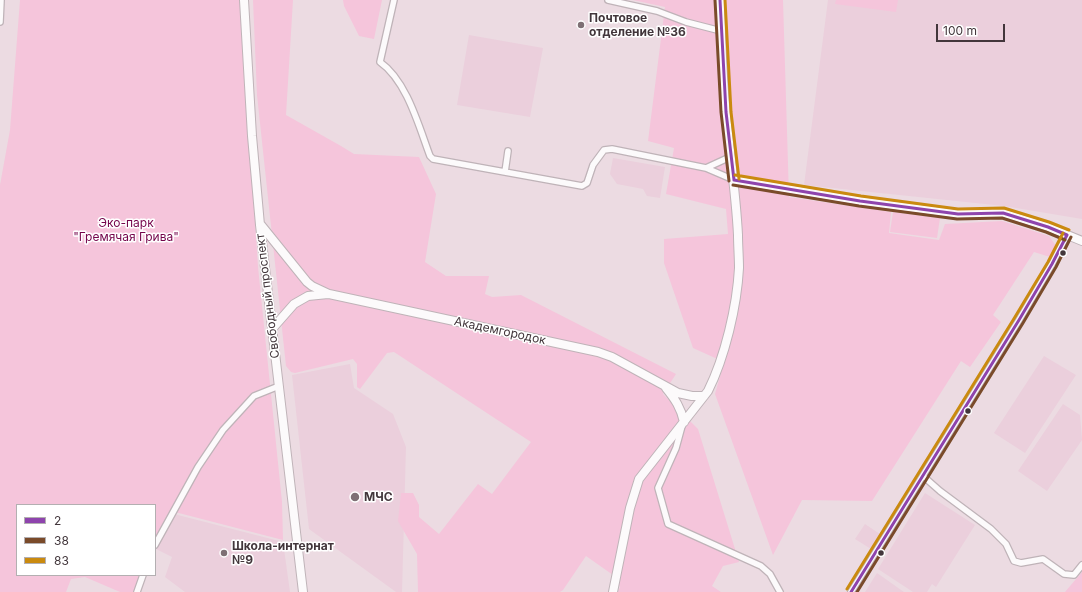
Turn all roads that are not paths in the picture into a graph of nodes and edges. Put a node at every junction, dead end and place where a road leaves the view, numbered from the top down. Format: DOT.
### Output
graph roads {
  1 [pos="2,0"];
  2 [pos="244,0"];
  3 [pos="394,0"];
  4 [pos="608,0"];
  5 [pos="720,0"];
  6 [pos="0,22"];
  7 [pos="721,30"];
  8 [pos="508,151"];
  9 [pos="730,157"];
  10 [pos="706,168"];
  11 [pos="505,172"];
  12 [pos="734,180"];
  13 [pos="260,225"];
  14 [pos="1067,235"];
  15 [pos="1082,241"];
  16 [pos="329,294"];
  17 [pos="272,329"];
  18 [pos="279,386"];
  19 [pos="665,386"];
  20 [pos="704,396"];
  21 [pos="684,422"];
  22 [pos="923,476"];
  23 [pos="156,543"];
  24 [pos="1082,565"];
  25 [pos="143,576"];
  26 [pos="137,592"];
  27 [pos="303,592"];
  28 [pos="613,592"];
  29 [pos="780,592"];
  30 [pos="851,592"];
  1 -- 6 [label="street"];
  2 -- 13 [label="main road, Свободный проспект"];
  3 -- 11 [label="street"];
  4 -- 7 [label="street"];
  5 -- 7 [label="main road"];
  7 -- 9 [label="main road"];
  8 -- 11 [label="street"];
  9 -- 10 [label="street"];
  9 -- 12 [label="main road"];
  10 -- 11 [label="street"];
  10 -- 12 [label="street"];
  12 -- 14 [label="main road"];
  12 -- 20 [label="main road"];
  13 -- 16 [label="main road"];
  13 -- 17 [label="main road, Свободный проспект"];
  14 -- 15 [label="main road"];
  14 -- 22 [label="street"];
  16 -- 17 [label="main road"];
  16 -- 19 [label="main road, Академгородок"];
  17 -- 18 [label="main road, Свободный проспект"];
  18 -- 23 [label="street"];
  18 -- 27 [label="main road, Свободный проспект"];
  19 -- 20 [label="main road, Академгородок"];
  19 -- 21 [label="main road"];
  20 -- 21 [label="main road"];
  21 -- 28 [label="main road"];
  21 -- 29 [label="street"];
  22 -- 24 [label="street"];
  22 -- 30 [label="street"];
  25 -- 26 [label="street"];
}
